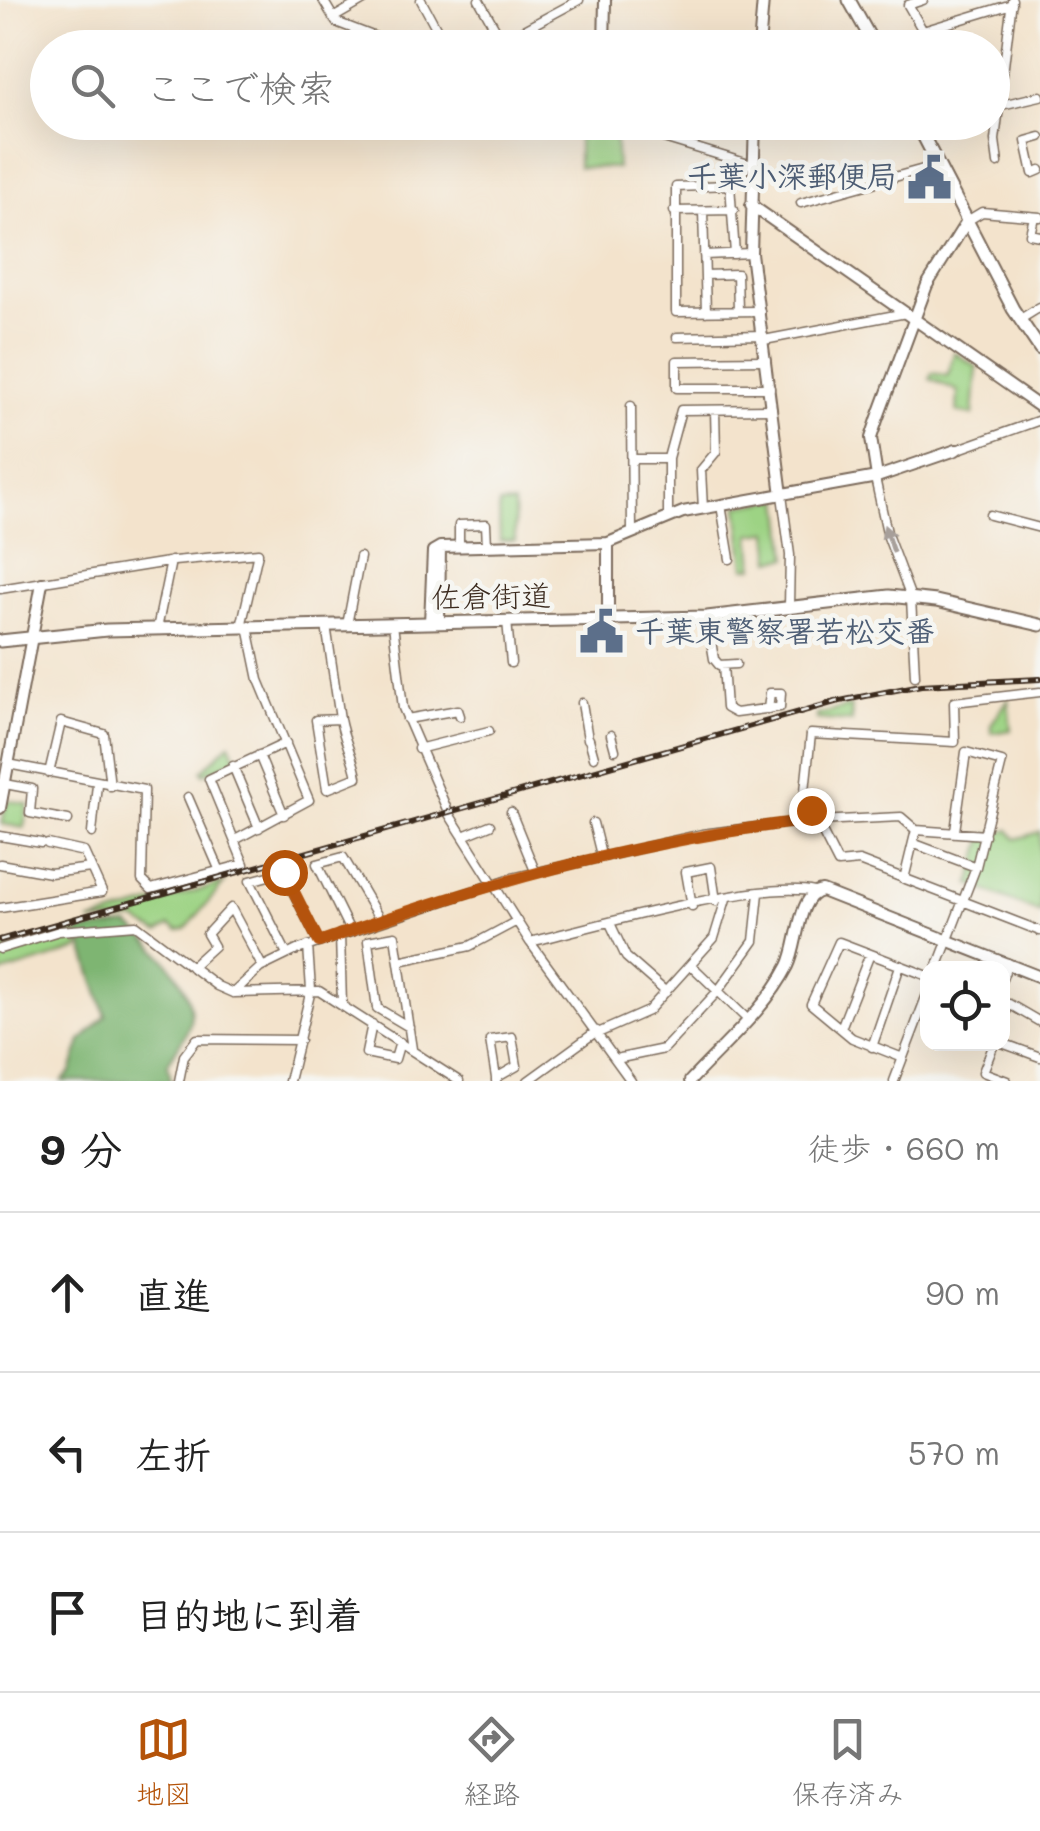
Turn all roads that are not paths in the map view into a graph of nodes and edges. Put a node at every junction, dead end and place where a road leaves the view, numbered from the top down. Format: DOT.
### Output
graph roads {
  1 [pos="323,0"];
  2 [pos="364,0"];
  3 [pos="421,0"];
  4 [pos="479,0"];
  5 [pos="578,0"];
  6 [pos="605,0"];
  7 [pos="763,0"];
  8 [pos="849,0"];
  9 [pos="922,0"];
  10 [pos="1012,2"];
  11 [pos="333,18"];
  12 [pos="361,30"];
  13 [pos="437,30"];
  14 [pos="496,30"];
  15 [pos="522,30"];
  16 [pos="604,30"];
  17 [pos="760,30"];
  18 [pos="866,30"];
  19 [pos="921,30"];
  20 [pos="925,30"];
  21 [pos="1007,30"];
  22 [pos="1040,96"];
  23 [pos="1010,103"];
  24 [pos="1040,137"];
  25 [pos="670,140"];
  26 [pos="753,140"];
  27 [pos="925,140"];
  28 [pos="997,140"];
  29 [pos="998,163"];
  30 [pos="752,165"];
  31 [pos="938,165"];
  32 [pos="1040,170"];
  33 [pos="801,203"];
  34 [pos="750,205"];
  35 [pos="734,210"];
  36 [pos="674,211"];
  37 [pos="703,211"];
  38 [pos="1037,217"];
  39 [pos="967,222"];
  40 [pos="1040,236"];
  41 [pos="752,253"];
  42 [pos="704,254"];
  43 [pos="734,254"];
  44 [pos="705,275"];
  45 [pos="1040,308"];
  46 [pos="760,310"];
  47 [pos="738,311"];
  48 [pos="706,312"];
  49 [pos="912,315"];
  50 [pos="1019,320"];
  51 [pos="677,337"];
  52 [pos="764,338"];
  53 [pos="1040,349"];
  54 [pos="766,360"];
  55 [pos="770,388"];
  56 [pos="631,406"];
  57 [pos="1040,407"];
  58 [pos="772,408"];
  59 [pos="715,410"];
  60 [pos="1040,420"];
  61 [pos="956,450"];
  62 [pos="632,459"];
  63 [pos="668,460"];
  64 [pos="876,478"];
  65 [pos="782,496"];
  66 [pos="721,504"];
  67 [pos="703,509"];
  68 [pos="990,515"];
  69 [pos="668,516"];
  70 [pos="1040,528"];
  71 [pos="632,532"];
  72 [pos="608,543"];
  73 [pos="459,546"];
  74 [pos="488,546"];
  75 [pos="360,557"];
  76 [pos="730,559"];
  77 [pos="171,562"];
  78 [pos="42,583"];
  79 [pos="0,589"];
  80 [pos="911,598"];
  81 [pos="789,606"];
  82 [pos="707,617"];
  83 [pos="608,619"];
  84 [pos="507,621"];
  85 [pos="434,623"];
  86 [pos="393,624"];
  87 [pos="326,625"];
  88 [pos="347,625"];
  89 [pos="1040,625"];
  90 [pos="245,627"];
  91 [pos="157,629"];
  92 [pos="32,637"];
  93 [pos="0,640"];
  94 [pos="511,664"];
  95 [pos="723,664"];
  96 [pos="736,664"];
  97 [pos="915,676"];
  98 [pos="1040,692"];
  99 [pos="582,703"];
  100 [pos="768,709"];
  101 [pos="460,716"];
  102 [pos="340,719"];
  103 [pos="407,719"];
  104 [pos="489,732"];
  105 [pos="611,735"];
  106 [pos="286,743"];
  107 [pos="418,749"];
  108 [pos="615,750"];
  109 [pos="259,754"];
  110 [pos="594,757"];
  111 [pos="6,760"];
  112 [pos="234,766"];
  113 [pos="49,773"];
  114 [pos="2,784"];
  115 [pos="98,784"];
  116 [pos="110,786"];
  117 [pos="188,797"];
  118 [pos="802,804"];
  119 [pos="0,808"];
  120 [pos="511,812"];
  121 [pos="284,815"];
  122 [pos="64,821"];
  123 [pos="818,821"];
  124 [pos="593,824"];
  125 [pos="490,825"];
  126 [pos="259,828"];
  127 [pos="94,830"];
  128 [pos="916,830"];
  129 [pos="954,831"];
  130 [pos="986,835"];
  131 [pos="0,836"];
  132 [pos="463,836"];
  133 [pos="235,840"];
  134 [pos="915,844"];
  135 [pos="601,855"];
  136 [pos="0,864"];
  137 [pos="976,866"];
  138 [pos="91,868"];
  139 [pos="220,871"];
  140 [pos="535,871"];
  141 [pos="904,879"];
  142 [pos="497,885"];
  143 [pos="814,892"];
  144 [pos="759,894"];
  145 [pos="721,900"];
  146 [pos="963,902"];
  147 [pos="692,906"];
  148 [pos="0,908"];
  149 [pos="380,920"];
  150 [pos="516,921"];
  151 [pos="610,923"];
  152 [pos="1040,931"];
  153 [pos="345,933"];
  154 [pos="948,939"];
  155 [pos="319,942"];
  156 [pos="530,942"];
  157 [pos="308,946"];
  158 [pos="0,949"];
  159 [pos="288,954"];
  160 [pos="870,954"];
  161 [pos="399,961"];
  162 [pos="940,961"];
  163 [pos="1003,961"];
  164 [pos="1010,964"];
  165 [pos="262,966"];
  166 [pos="692,966"];
  167 [pos="900,966"];
  168 [pos="191,967"];
  169 [pos="920,973"];
  170 [pos="1040,977"];
  171 [pos="311,990"];
  172 [pos="718,991"];
  173 [pos="666,992"];
  174 [pos="232,993"];
  175 [pos="342,1005"];
  176 [pos="1010,1005"];
  177 [pos="920,1012"];
  178 [pos="747,1019"];
  179 [pos="917,1020"];
  180 [pos="920,1021"];
  181 [pos="1040,1022"];
  182 [pos="372,1024"];
  183 [pos="409,1026"];
  184 [pos="840,1028"];
  185 [pos="598,1032"];
  186 [pos="300,1040"];
  187 [pos="400,1042"];
  188 [pos="1010,1046"];
  189 [pos="872,1047"];
  190 [pos="413,1050"];
  191 [pos="991,1051"];
  192 [pos="1039,1055"];
  193 [pos="902,1058"];
  194 [pos="616,1059"];
  195 [pos="453,1079"];
  196 [pos="496,1079"];
  197 [pos="896,1080"];
  198 [pos="179,1081"];
  199 [pos="289,1081"];
  200 [pos="528,1081"];
  201 [pos="631,1081"];
  202 [pos="690,1081"];
  203 [pos="1007,1081"];
  1 -- 11 [label="street"];
  2 -- 11 [label="street"];
  3 -- 13 [label="street"];
  4 -- 14 [label="street"];
  5 -- 15 [label="street"];
  6 -- 16 [label="street"];
  7 -- 17 [label="street"];
  8 -- 18 [label="main road"];
  9 -- 19 [label="street"];
  10 -- 20 [label="street"];
  10 -- 21 [label="street"];
  11 -- 12 [label="street"];
  22 -- 23 [label="street"];
  24 -- 32 [label="street"];
  25 -- 30 [label="street"];
  26 -- 30 [label="street"];
  27 -- 31 [label="main road"];
  28 -- 29 [label="street"];
  30 -- 34 [label="street"];
  31 -- 33 [label="street"];
  31 -- 39 [label="main road"];
  34 -- 41 [label="street"];
  34 -- 49 [label="street"];
  35 -- 36 [label="street"];
  35 -- 37 [label="street"];
  35 -- 43 [label="street"];
  36 -- 37 [label="street"];
  36 -- 48 [label="street"];
  37 -- 42 [label="street"];
  38 -- 39 [label="street"];
  38 -- 40 [label="street"];
  39 -- 49 [label="street"];
  39 -- 50 [label="main road"];
  41 -- 43 [label="street"];
  41 -- 46 [label="street"];
  42 -- 43 [label="street"];
  42 -- 44 [label="street"];
  44 -- 47 [label="street"];
  44 -- 48 [label="street"];
  45 -- 50 [label="street"];
  46 -- 47 [label="street"];
  46 -- 52 [label="street"];
  47 -- 48 [label="street"];
  49 -- 52 [label="street"];
  49 -- 57 [label="street"];
  49 -- 64 [label="street"];
  50 -- 53 [label="main road"];
  51 -- 52 [label="street"];
  52 -- 54 [label="street"];
  54 -- 55 [label="street"];
  54 -- 55 [label="street"];
  55 -- 58 [label="street"];
  56 -- 62 [label="street"];
  58 -- 59 [label="street"];
  58 -- 65 [label="street"];
  59 -- 63 [label="street"];
  59 -- 67 [label="street"];
  60 -- 61 [label="street"];
  61 -- 64 [label="street"];
  62 -- 63 [label="street"];
  62 -- 71 [label="street"];
  63 -- 69 [label="street"];
  64 -- 65 [label="street"];
  80 -- 64 [label="street, one-way"];
  65 -- 66 [label="street"];
  65 -- 81 [label="street"];
  66 -- 67 [label="street"];
  66 -- 76 [label="street"];
  67 -- 69 [label="street"];
  68 -- 70 [label="street"];
  69 -- 71 [label="street"];
  71 -- 72 [label="street"];
  72 -- 74 [label="street"];
  72 -- 83 [label="street"];
  73 -- 74 [label="street"];
  73 -- 74 [label="street"];
  73 -- 85 [label="street"];
  75 -- 88 [label="street"];
  77 -- 78 [label="street"];
  77 -- 90 [label="street"];
  77 -- 91 [label="street"];
  78 -- 79 [label="street"];
  78 -- 92 [label="street"];
  80 -- 81 [label="main road, 佐倉街道"];
  80 -- 89 [label="main road, 佐倉街道"];
  80 -- 97 [label="street"];
  81 -- 82 [label="main road, 佐倉街道"];
  82 -- 83 [label="main road, 佐倉街道"];
  82 -- 95 [label="street"];
  83 -- 84 [label="main road, 佐倉街道"];
  84 -- 85 [label="main road, 佐倉街道"];
  84 -- 94 [label="street"];
  85 -- 86 [label="main road, 佐倉街道"];
  86 -- 88 [label="main road, 佐倉街道"];
  86 -- 103 [label="street"];
  87 -- 88 [label="main road, 佐倉街道"];
  87 -- 90 [label="main road, 佐倉街道"];
  87 -- 102 [label="street"];
  90 -- 91 [label="main road, 佐倉街道"];
  90 -- 106 [label="street"];
  91 -- 92 [label="main road, 佐倉街道"];
  92 -- 93 [label="main road, 佐倉街道"];
  92 -- 111 [label="street"];
  95 -- 96 [label="street"];
  95 -- 100 [label="street"];
  98 -- 118 [label="street"];
  99 -- 110 [label="street"];
  101 -- 103 [label="street"];
  102 -- 102 [label="street"];
  103 -- 107 [label="street"];
  104 -- 107 [label="street"];
  105 -- 108 [label="street"];
  106 -- 109 [label="street"];
  106 -- 121 [label="street"];
  107 -- 132 [label="street"];
  109 -- 112 [label="street"];
  109 -- 121 [label="street"];
  111 -- 113 [label="street"];
  111 -- 114 [label="street"];
  112 -- 126 [label="street"];
  112 -- 133 [label="street"];
  113 -- 115 [label="street"];
  113 -- 116 [label="street"];
  114 -- 119 [label="street"];
  114 -- 122 [label="street"];
  115 -- 116 [label="street"];
  115 -- 127 [label="street"];
  116 -- 139 [label="street"];
  117 -- 139 [label="street"];
  118 -- 123 [label="street"];
  118 -- 135 [label="street"];
  120 -- 140 [label="street"];
  121 -- 126 [label="street"];
  123 -- 128 [label="street"];
  123 -- 141 [label="street"];
  124 -- 135 [label="street"];
  125 -- 132 [label="street"];
  126 -- 133 [label="street"];
  128 -- 129 [label="street"];
  128 -- 134 [label="street"];
  129 -- 130 [label="street"];
  129 -- 130 [label="street"];
  130 -- 137 [label="street"];
  131 -- 138 [label="street"];
  132 -- 142 [label="street"];
  133 -- 139 [label="street"];
  134 -- 137 [label="street"];
  134 -- 141 [label="street"];
  135 -- 140 [label="street"];
  136 -- 138 [label="street"];
  137 -- 146 [label="street"];
  138 -- 148 [label="street"];
  140 -- 142 [label="street"];
  141 -- 146 [label="street"];
  142 -- 149 [label="street"];
  142 -- 150 [label="street"];
  143 -- 144 [label="street"];
  143 -- 154 [label="street"];
  143 -- 178 [label="street"];
  144 -- 145 [label="street"];
  144 -- 172 [label="street"];
  145 -- 147 [label="street"];
  145 -- 147 [label="street"];
  145 -- 166 [label="street"];
  146 -- 152 [label="street"];
  146 -- 154 [label="street"];
  147 -- 151 [label="street"];
  149 -- 153 [label="street"];
  149 -- 153 [label="street"];
  150 -- 156 [label="street"];
  150 -- 161 [label="street"];
  151 -- 156 [label="street"];
  151 -- 173 [label="street"];
  153 -- 155 [label="street"];
  153 -- 175 [label="street"];
  154 -- 162 [label="street"];
  154 -- 163 [label="street"];
  155 -- 157 [label="street"];
  155 -- 159 [label="street"];
  156 -- 185 [label="street"];
  157 -- 159 [label="street"];
  157 -- 171 [label="street"];
  158 -- 168 [label="street"];
  159 -- 165 [label="street"];
  160 -- 167 [label="street"];
  160 -- 184 [label="street"];
  160 -- 184 [label="street"];
  161 -- 183 [label="street"];
  161 -- 183 [label="street"];
  164 -- 170 [label="street"];
  165 -- 168 [label="street"];
  165 -- 174 [label="street"];
  166 -- 172 [label="street"];
  166 -- 173 [label="street"];
  167 -- 169 [label="street"];
  167 -- 189 [label="street"];
  168 -- 174 [label="street"];
  171 -- 174 [label="street"];
  171 -- 175 [label="street"];
  171 -- 186 [label="street"];
  172 -- 178 [label="street"];
  172 -- 194 [label="street"];
  173 -- 185 [label="street"];
  175 -- 182 [label="street"];
  176 -- 181 [label="street"];
  177 -- 179 [label="street"];
  178 -- 202 [label="street"];
  179 -- 180 [label="street"];
  179 -- 193 [label="street"];
  182 -- 187 [label="street"];
  182 -- 187 [label="street"];
  183 -- 190 [label="street"];
  184 -- 189 [label="street"];
  185 -- 194 [label="street"];
  185 -- 200 [label="street"];
  186 -- 198 [label="street"];
  186 -- 199 [label="street"];
  187 -- 190 [label="street"];
  188 -- 192 [label="street"];
  189 -- 193 [label="street"];
  190 -- 195 [label="street"];
  191 -- 203 [label="street"];
  193 -- 197 [label="street"];
  194 -- 201 [label="street"];
  196 -- 196 [label="street"];
}
